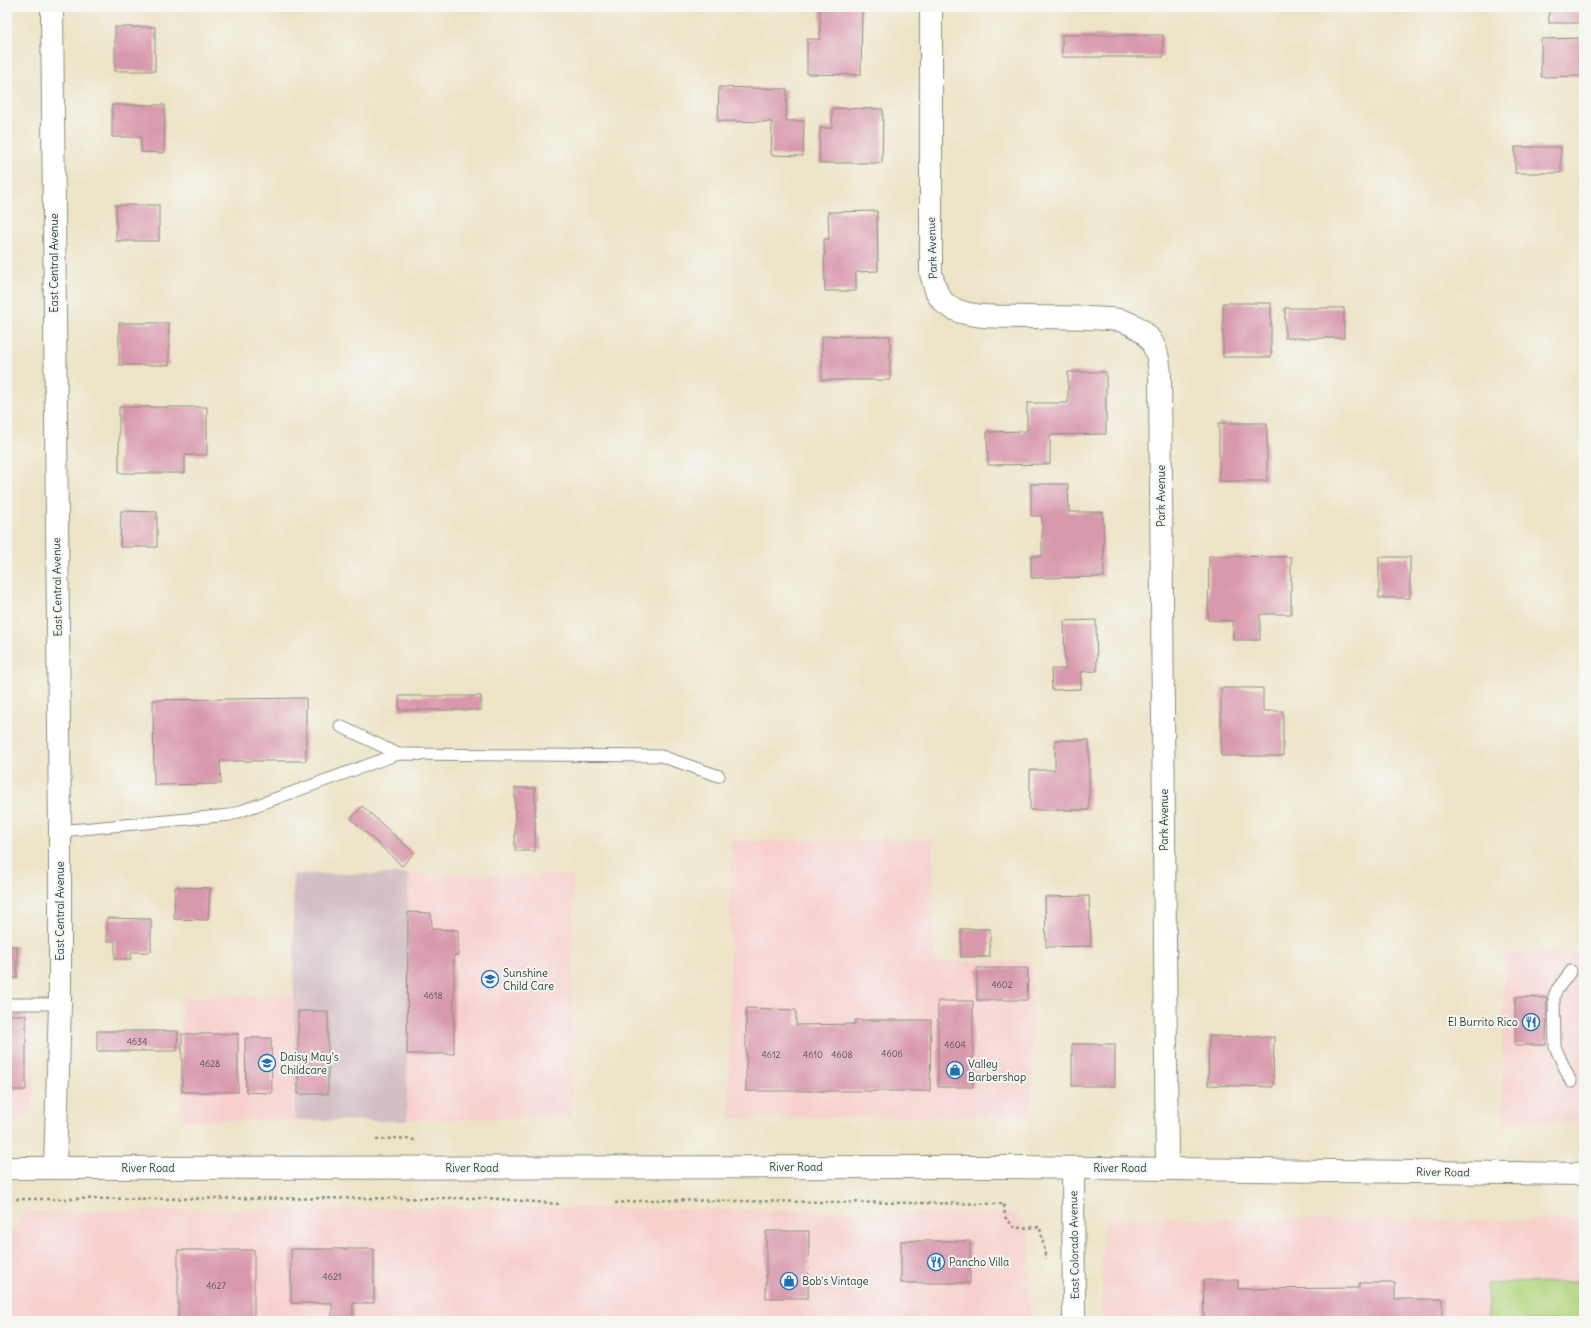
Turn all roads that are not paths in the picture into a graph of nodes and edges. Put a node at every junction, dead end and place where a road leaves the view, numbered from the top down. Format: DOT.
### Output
graph roads {
  1 [pos="52,7"];
  2 [pos="930,7"];
  3 [pos="340,726"];
  4 [pos="398,754"];
  5 [pos="719,776"];
  6 [pos="60,832"];
  7 [pos="1571,971"];
  8 [pos="7,1004"];
  9 [pos="60,1004"];
  10 [pos="1571,1082"];
  11 [pos="7,1168"];
  12 [pos="54,1168"];
  13 [pos="1073,1168"];
  14 [pos="1167,1169"];
  15 [pos="1584,1174"];
  16 [pos="1074,1321"];
  1 -- 6 [label="street, East Central Avenue"];
  2 -- 14 [label="street, Park Avenue"];
  3 -- 4 [label="lane"];
  4 -- 5 [label="lane"];
  4 -- 6 [label="lane"];
  6 -- 9 [label="street, East Central Avenue"];
  7 -- 10 [label="lane"];
  8 -- 9 [label="lane"];
  9 -- 12 [label="street, East Central Avenue"];
  11 -- 12 [label="street, River Road"];
  12 -- 13 [label="street, River Road"];
  13 -- 14 [label="street, River Road"];
  13 -- 16 [label="street, East Colorado Avenue"];
  14 -- 15 [label="street, River Road"];
}
